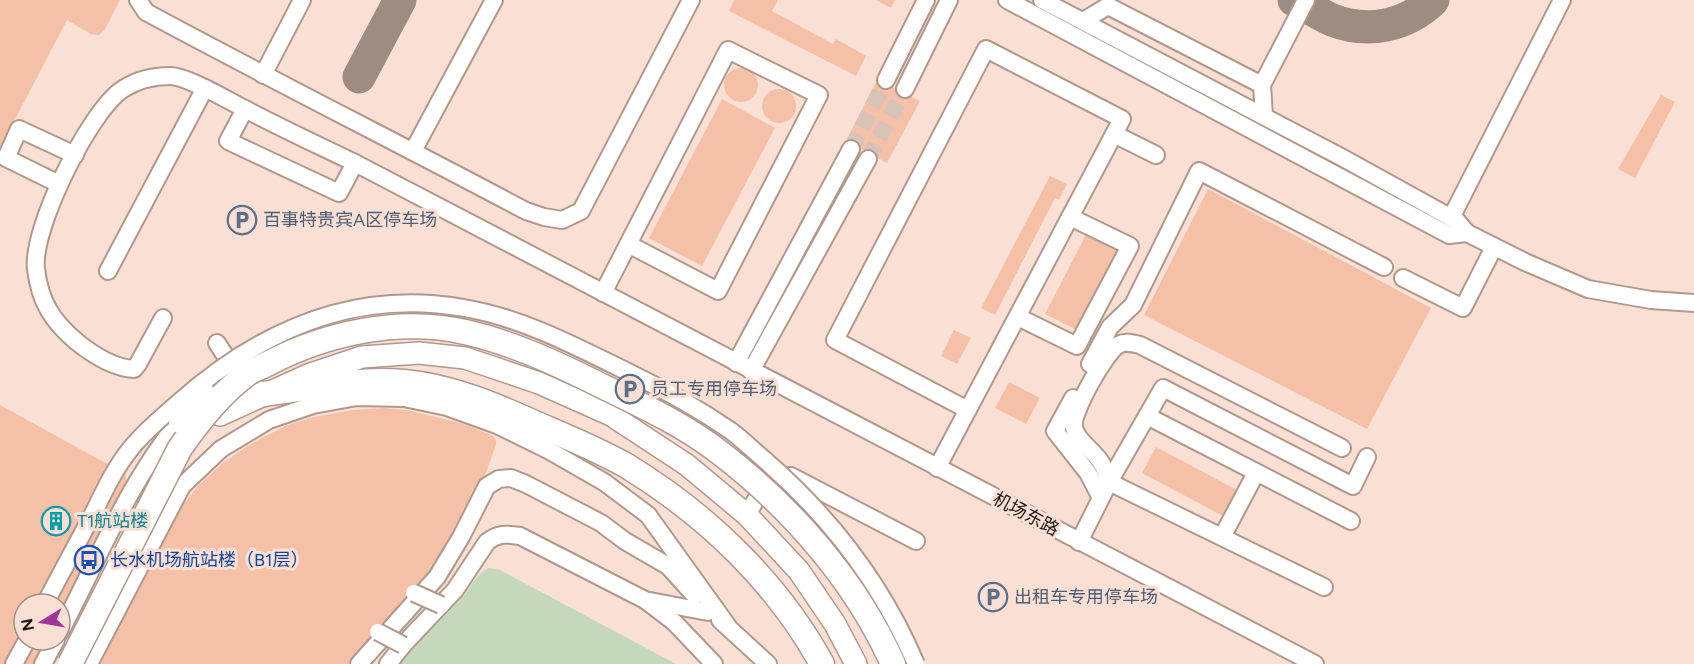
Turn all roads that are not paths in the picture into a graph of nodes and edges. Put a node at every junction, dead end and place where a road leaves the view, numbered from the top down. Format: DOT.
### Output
graph roads {
  1 [pos="138,0"];
  2 [pos="302,0"];
  3 [pos="494,0"];
  4 [pos="691,0"];
  5 [pos="926,0"];
  6 [pos="949,0"];
  7 [pos="1007,0"];
  8 [pos="1042,0"];
  9 [pos="1306,0"];
  10 [pos="1562,0"];
  11 [pos="1110,3"];
  12 [pos="1083,21"];
  13 [pos="263,75"];
  14 [pos="886,80"];
  15 [pos="1262,85"];
  16 [pos="205,88"];
  17 [pos="904,89"];
  18 [pos="245,109"];
  19 [pos="1264,116"];
  20 [pos="1114,134"];
  21 [pos="850,149"];
  22 [pos="413,151"];
  23 [pos="1156,154"];
  24 [pos="75,155"];
  25 [pos="868,159"];
  26 [pos="355,164"];
  27 [pos="59,184"];
  28 [pos="1070,217"];
  29 [pos="1456,227"];
  30 [pos="628,244"];
  31 [pos="1494,246"];
  32 [pos="1384,267"];
  33 [pos="108,271"];
  34 [pos="1402,278"];
  35 [pos="603,293"];
  36 [pos="1694,303"];
  37 [pos="1018,317"];
  38 [pos="163,318"];
  39 [pos="217,343"];
  40 [pos="239,366"];
  41 [pos="744,367"];
  42 [pos="264,394"];
  43 [pos="968,410"];
  44 [pos="220,415"];
  45 [pos="1147,416"];
  46 [pos="1342,448"];
  47 [pos="1367,457"];
  48 [pos="937,468"];
  49 [pos="1256,472"];
  50 [pos="1109,482"];
  51 [pos="1101,498"];
  52 [pos="747,515"];
  53 [pos="1351,521"];
  54 [pos="1222,537"];
  55 [pos="916,541"];
  56 [pos="1079,542"];
  57 [pos="1324,587"];
  58 [pos="51,592"];
  59 [pos="414,593"];
  60 [pos="645,600"];
  61 [pos="441,605"];
  62 [pos="72,609"];
  63 [pos="708,612"];
  64 [pos="727,625"];
  65 [pos="378,632"];
  66 [pos="404,645"];
  67 [pos="70,664"];
  68 [pos="89,664"];
  69 [pos="359,664"];
  70 [pos="388,664"];
  71 [pos="714,664"];
  72 [pos="768,664"];
  73 [pos="822,664"];
  74 [pos="856,664"];
  75 [pos="893,664"];
  76 [pos="916,664"];
  77 [pos="1316,664"];
  1 -- 13 [label="street"];
  2 -- 13 [label="street"];
  3 -- 22 [label="street"];
  4 -- 22 [label="street"];
  5 -- 14 [label="street"];
  6 -- 17 [label="street"];
  7 -- 29 [label="street"];
  8 -- 12 [label="street"];
  9 -- 15 [label="street"];
  10 -- 29 [label="street"];
  11 -- 12 [label="street"];
  11 -- 15 [label="street"];
  12 -- 19 [label="street"];
  13 -- 22 [label="street"];
  15 -- 19 [label="street"];
  16 -- 18 [label="street, 机场东路"];
  16 -- 24 [label="street, 机场东路"];
  16 -- 33 [label="street"];
  18 -- 26 [label="street, 机场东路"];
  18 -- 26 [label="street"];
  19 -- 29 [label="street"];
  20 -- 23 [label="street"];
  20 -- 28 [label="street"];
  20 -- 43 [label="street"];
  21 -- 41 [label="street"];
  24 -- 27 [label="street, 机场东路"];
  24 -- 27 [label="street"];
  25 -- 41 [label="street"];
  26 -- 35 [label="street, 机场东路"];
  27 -- 38 [label="street, 机场东路"];
  28 -- 37 [label="street"];
  28 -- 37 [label="street"];
  29 -- 31 [label="street"];
  30 -- 30 [label="street"];
  30 -- 35 [label="street"];
  31 -- 34 [label="street"];
  31 -- 36 [label="street"];
  32 -- 51 [label="street"];
  35 -- 41 [label="street, 机场东路"];
  37 -- 43 [label="street"];
  39 -- 40 [label="street"];
  40 -- 42 [label="street"];
  40 -- 44 [label="street"];
  40 -- 58 [label="street, bridge"];
  40 -- 62 [label="street, bridge"];
  40 -- 67 [label="highway, bridge"];
  40 -- 75 [label="highway, bridge"];
  40 -- 76 [label="street, bridge"];
  41 -- 48 [label="street, 机场东路"];
  42 -- 44 [label="main road"];
  42 -- 52 [label="main road"];
  42 -- 73 [label="highway"];
  43 -- 48 [label="street"];
  45 -- 47 [label="street"];
  45 -- 49 [label="street"];
  45 -- 50 [label="street"];
  46 -- 50 [label="street"];
  48 -- 56 [label="street, 机场东路"];
  49 -- 53 [label="street"];
  49 -- 54 [label="street"];
  50 -- 51 [label="street"];
  50 -- 54 [label="street"];
  51 -- 56 [label="street"];
  52 -- 55 [label="street"];
  52 -- 74 [label="main road"];
  54 -- 57 [label="street"];
  56 -- 77 [label="street, 机场东路"];
  59 -- 61 [label="street, bridge"];
  60 -- 61 [label="street"];
  60 -- 63 [label="street"];
  60 -- 71 [label="street"];
  61 -- 66 [label="street"];
  63 -- 64 [label="street"];
  63 -- 69 [label="street"];
  64 -- 68 [label="street"];
  64 -- 72 [label="street"];
  65 -- 66 [label="street, bridge"];
  66 -- 70 [label="street"];
}
